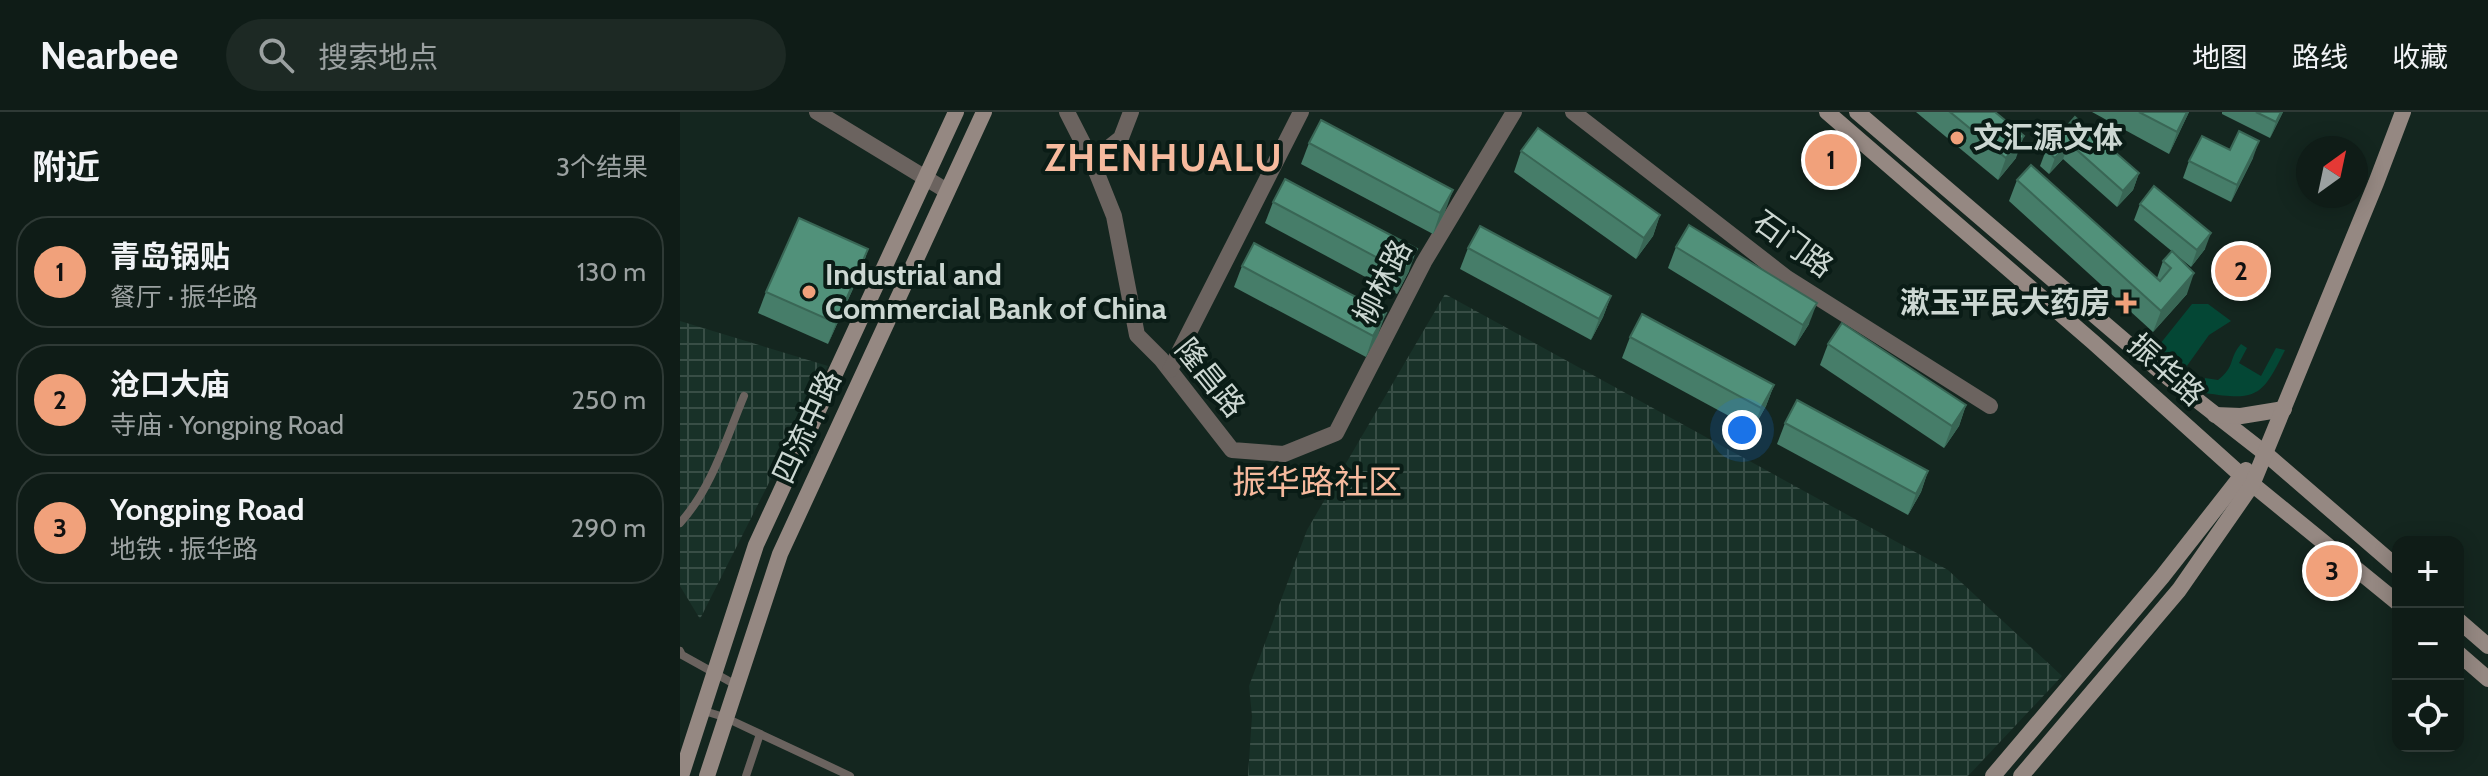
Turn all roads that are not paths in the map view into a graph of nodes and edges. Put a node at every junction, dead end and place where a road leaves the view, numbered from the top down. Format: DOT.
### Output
graph roads {
  1 [pos="817,112"];
  2 [pos="956,112"];
  3 [pos="984,112"];
  4 [pos="1067,112"];
  5 [pos="1131,112"];
  6 [pos="1301,112"];
  7 [pos="1514,112"];
  8 [pos="1573,112"];
  9 [pos="1827,112"];
  10 [pos="1857,112"];
  11 [pos="2403,112"];
  12 [pos="1092,161"];
  13 [pos="925,178"];
  14 [pos="947,191"];
  15 [pos="1170,370"];
  16 [pos="744,396"];
  17 [pos="1990,406"];
  18 [pos="2284,409"];
  19 [pos="2214,415"];
  20 [pos="1284,454"];
  21 [pos="2266,454"];
  22 [pos="2246,480"];
  23 [pos="680,523"];
  24 [pos="2392,563"];
  25 [pos="2392,598"];
  26 [pos="2464,625"];
  27 [pos="2487,645"];
  28 [pos="680,651"];
  29 [pos="2464,658"];
  30 [pos="713,674"];
  31 [pos="2488,679"];
  32 [pos="736,685"];
  33 [pos="701,710"];
  34 [pos="724,717"];
  35 [pos="760,734"];
  36 [pos="681,776"];
  37 [pos="707,776"];
  38 [pos="746,776"];
  39 [pos="850,776"];
  40 [pos="1993,776"];
  41 [pos="2021,776"];
  1 -- 13 [label="street"];
  2 -- 13 [label="main road, 四流中路"];
  3 -- 14 [label="main road, 四流中路"];
  4 -- 12 [label="street, 隆昌路"];
  5 -- 12 [label="street"];
  6 -- 15 [label="street"];
  7 -- 20 [label="street, 柳林路"];
  8 -- 17 [label="street, 石门路"];
  9 -- 22 [label="main road, 振华路"];
  10 -- 19 [label="main road, 振华路"];
  11 -- 18 [label="main road"];
  12 -- 15 [label="street, 隆昌路"];
  13 -- 14 [label="street"];
  13 -- 30 [label="main road, 四流中路"];
  14 -- 32 [label="main road, 四流中路"];
  15 -- 20 [label="street, 隆昌路"];
  16 -- 23 [label="lane"];
  18 -- 19 [label="main road"];
  18 -- 21 [label="main road"];
  19 -- 21 [label="main road, 振华路"];
  21 -- 22 [label="main road"];
  21 -- 24 [label="main road, 振华路"];
  22 -- 25 [label="main road, 振华路"];
  22 -- 40 [label="main road"];
  22 -- 41 [label="main road"];
  26 -- 27 [label="main road"];
  28 -- 30 [label="lane"];
  29 -- 31 [label="main road"];
  30 -- 32 [label="lane"];
  30 -- 33 [label="main road, 四流中路"];
  32 -- 34 [label="main road, 四流中路"];
  33 -- 34 [label="lane"];
  33 -- 36 [label="main road, 四流中路"];
  34 -- 35 [label="lane"];
  34 -- 37 [label="main road, 四流中路"];
  35 -- 38 [label="lane"];
  35 -- 39 [label="lane"];
}
